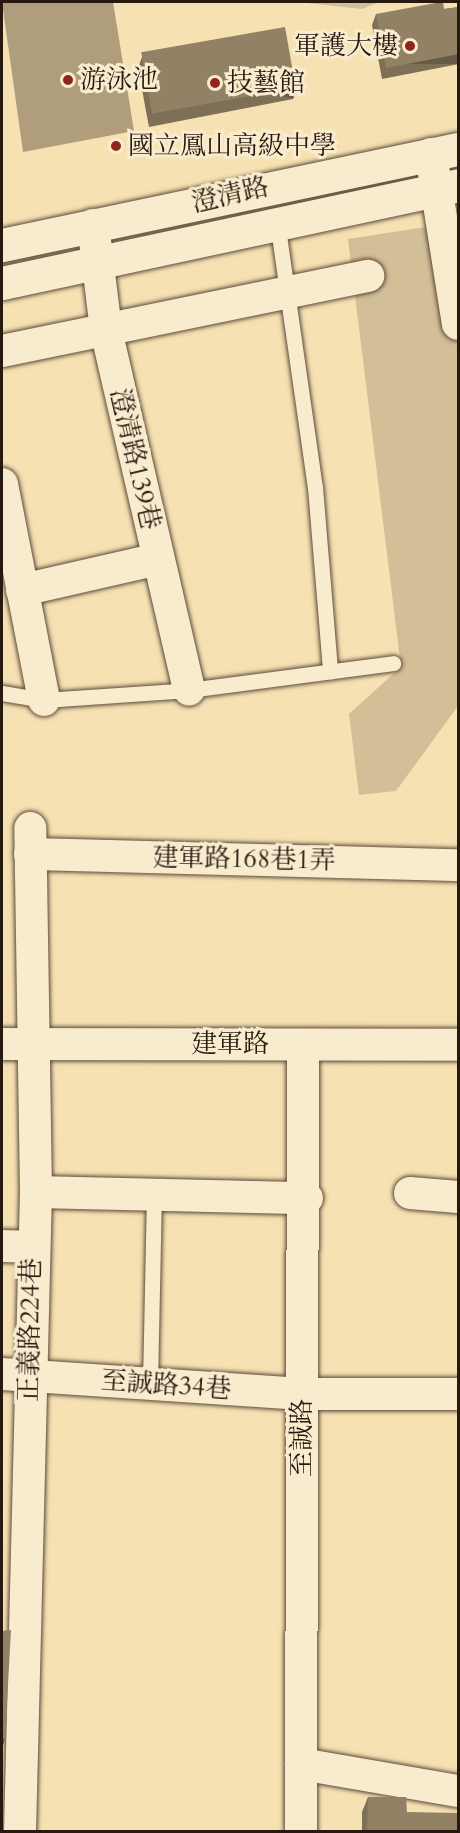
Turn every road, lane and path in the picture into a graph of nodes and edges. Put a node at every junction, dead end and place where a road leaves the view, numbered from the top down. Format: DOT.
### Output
graph roads {
  1 [pos="445,152"];
  2 [pos="448,187"];
  3 [pos="277,221"];
  4 [pos="93,225"];
  5 [pos="2,245"];
  6 [pos="98,262"];
  7 [pos="368,276"];
  8 [pos="2,282"];
  9 [pos="286,292"];
  10 [pos="459,324"];
  11 [pos="106,330"];
  12 [pos="2,351"];
  13 [pos="2,484"];
  14 [pos="158,559"];
  15 [pos="22,590"];
  16 [pos="393,663"];
  17 [pos="330,671"];
  18 [pos="189,690"];
  19 [pos="2,693"];
  20 [pos="44,700"];
  21 [pos="30,841"];
  22 [pos="459,865"];
  23 [pos="2,1044"];
  24 [pos="33,1044"];
  25 [pos="303,1045"];
  26 [pos="459,1045"];
  27 [pos="36,1192"];
  28 [pos="410,1193"];
  29 [pos="154,1194"];
  30 [pos="459,1197"];
  31 [pos="307,1198"];
  32 [pos="16,1246"];
  33 [pos="16,1375"];
  34 [pos="150,1384"];
  35 [pos="302,1394"];
  36 [pos="459,1394"];
  37 [pos="301,1764"];
  38 [pos="459,1791"];
  39 [pos="20,1832"];
  40 [pos="301,1832"];
  1 -- 2 [label="street"];
  1 -- 4 [label="main road, 澄清路"];
  2 -- 3 [label="main road, 澄清路"];
  2 -- 10 [label="street"];
  3 -- 6 [label="main road, 澄清路"];
  3 -- 9 [label="lane"];
  4 -- 5 [label="main road, 澄清路"];
  4 -- 6 [label="street, 澄清路139巷"];
  6 -- 8 [label="main road, 澄清路"];
  6 -- 11 [label="street, 澄清路139巷"];
  7 -- 9 [label="street"];
  9 -- 11 [label="street"];
  9 -- 17 [label="lane"];
  11 -- 12 [label="street"];
  11 -- 14 [label="street, 澄清路139巷"];
  13 -- 15 [label="street"];
  14 -- 15 [label="street"];
  14 -- 18 [label="street, 澄清路139巷"];
  15 -- 20 [label="street"];
  16 -- 17 [label="lane"];
  17 -- 18 [label="lane"];
  18 -- 20 [label="lane"];
  19 -- 20 [label="lane"];
  21 -- 22 [label="street, 建軍路168巷1弄"];
  21 -- 24 [label="street, 正義路224巷"];
  23 -- 24 [label="street, 建軍路"];
  24 -- 25 [label="street, 建軍路"];
  24 -- 27 [label="street, 正義路224巷"];
  25 -- 26 [label="street, 建軍路"];
  25 -- 31 [label="street, 至誠路"];
  27 -- 29 [label="street"];
  27 -- 32 [label="street, 正義路224巷"];
  28 -- 30 [label="street"];
  29 -- 31 [label="street"];
  29 -- 34 [label="lane"];
  31 -- 35 [label="street, 至誠路"];
  32 -- 33 [label="street, 正義路224巷"];
  33 -- 34 [label="street, 至誠路34巷"];
  33 -- 39 [label="street, 正義路224巷"];
  34 -- 35 [label="street, 至誠路34巷"];
  35 -- 36 [label="street, 至誠路34巷"];
  35 -- 37 [label="street, 至誠路"];
  37 -- 38 [label="street"];
  37 -- 40 [label="street, 至誠路"];
}
